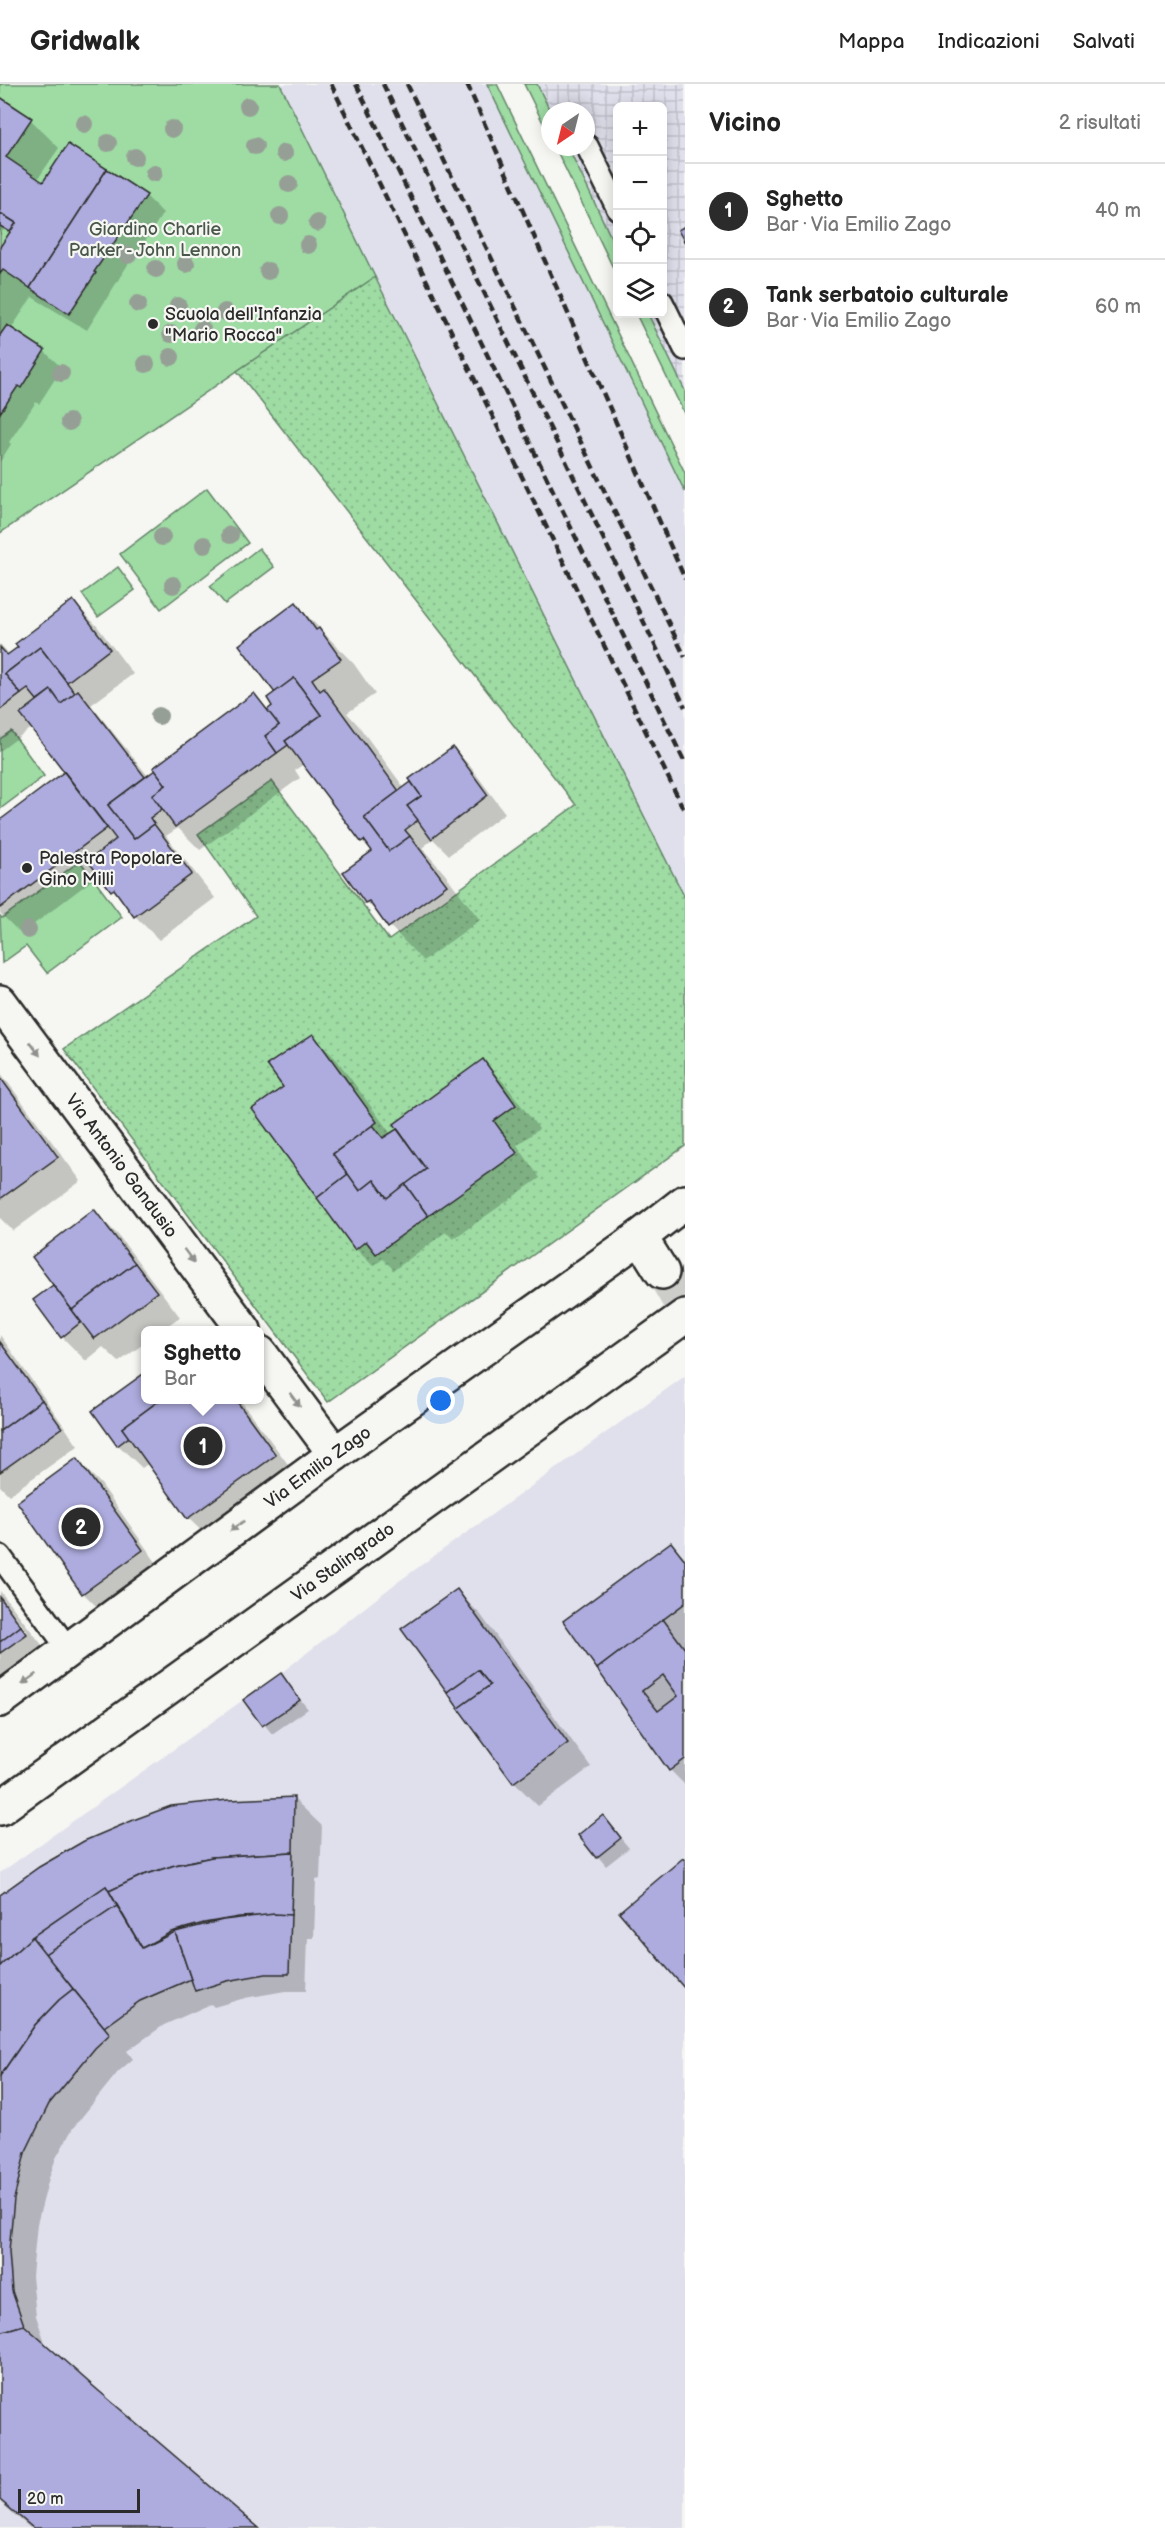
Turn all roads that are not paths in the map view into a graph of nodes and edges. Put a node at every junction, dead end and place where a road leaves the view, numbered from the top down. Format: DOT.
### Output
graph roads {
  1 [pos="592,156"];
  2 [pos="613,199"];
  3 [pos="667,311"];
  4 [pos="685,349"];
  5 [pos="0,1002"];
  6 [pos="685,1202"];
  7 [pos="640,1237"];
  8 [pos="662,1272"];
  9 [pos="685,1316"];
  10 [pos="241,1326"];
  11 [pos="264,1358"];
  12 [pos="335,1454"];
  13 [pos="0,1556"];
  14 [pos="69,1650"];
  15 [pos="0,1701"];
  16 [pos="0,1808"];
  1 -- 2 [label="lane"];
  3 -- 4 [label="lane"];
  5 -- 10 [label="street, Via Antonio Gandusio, one-way"];
  6 -- 7 [label="street, Via Emilio Zago"];
  7 -- 8 [label="street"];
  7 -- 12 [label="street, Via Emilio Zago"];
  9 -- 16 [label="street, Via Stalingrado"];
  11 -- 12 [label="street, one-way"];
  12 -- 14 [label="street, Via Emilio Zago, one-way"];
  13 -- 14 [label="lane"];
  14 -- 15 [label="street, Via Emilio Zago, one-way"];
}
